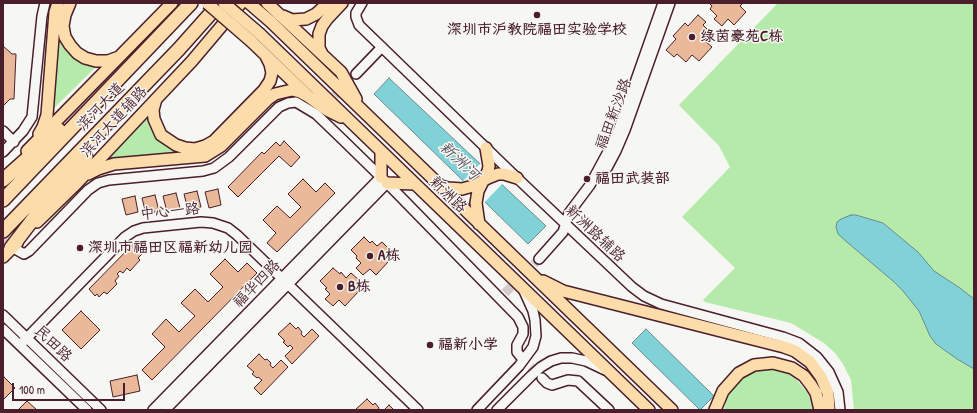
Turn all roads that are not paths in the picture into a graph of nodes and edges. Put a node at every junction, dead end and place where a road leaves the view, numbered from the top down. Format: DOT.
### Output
graph roads {
  1 [pos="45,3"];
  2 [pos="58,3"];
  3 [pos="70,3"];
  4 [pos="172,3"];
  5 [pos="191,3"];
  6 [pos="206,3"];
  7 [pos="220,3"];
  8 [pos="224,3"];
  9 [pos="241,3"];
  10 [pos="249,3"];
  11 [pos="267,3"];
  12 [pos="328,3"];
  13 [pos="342,3"];
  14 [pos="362,3"];
  15 [pos="663,3"];
  16 [pos="670,3"];
  17 [pos="279,13"];
  18 [pos="382,47"];
  19 [pos="323,55"];
  20 [pos="119,56"];
  21 [pos="266,56"];
  22 [pos="132,65"];
  23 [pos="356,74"];
  24 [pos="135,94"];
  25 [pos="309,97"];
  26 [pos="156,99"];
  27 [pos="362,110"];
  28 [pos="351,121"];
  29 [pos="3,131"];
  30 [pos="14,142"];
  31 [pos="486,148"];
  32 [pos="381,151"];
  33 [pos="3,152"];
  34 [pos="21,157"];
  35 [pos="3,177"];
  36 [pos="517,178"];
  37 [pos="3,180"];
  38 [pos="384,180"];
  39 [pos="483,181"];
  40 [pos="77,183"];
  41 [pos="415,184"];
  42 [pos="440,186"];
  43 [pos="3,200"];
  44 [pos="479,224"];
  45 [pos="566,225"];
  46 [pos="3,231"];
  47 [pos="10,252"];
  48 [pos="539,259"];
  49 [pos="530,273"];
  50 [pos="284,282"];
  51 [pos="521,286"];
  52 [pos="3,315"];
  53 [pos="3,329"];
  54 [pos="27,338"];
  55 [pos="20,345"];
  56 [pos="520,362"];
  57 [pos="613,375"];
  58 [pos="542,378"];
  59 [pos="663,401"];
  60 [pos="87,410"];
  61 [pos="101,410"];
  62 [pos="153,410"];
  63 [pos="165,410"];
  64 [pos="418,410"];
  65 [pos="477,410"];
  66 [pos="497,410"];
  67 [pos="609,410"];
  68 [pos="649,410"];
  69 [pos="672,410"];
  70 [pos="680,410"];
  71 [pos="715,410"];
  72 [pos="820,410"];
  73 [pos="830,410"];
  74 [pos="840,410"];
  1 -- 30 [label="street"];
  2 -- 34 [label="main road"];
  3 -- 20 [label="main road"];
  4 -- 20 [label="main road"];
  5 -- 22 [label="highway, 滨河大道"];
  6 -- 21 [label="main road, bridge"];
  7 -- 24 [label="highway, 滨河大道"];
  8 -- 28 [label="main road, 新洲路, bridge"];
  9 -- 26 [label="main road, 滨河大道辅路"];
  10 -- 27 [label="main road, 新洲路"];
  11 -- 17 [label="main road"];
  12 -- 17 [label="main road"];
  13 -- 19 [label="main road"];
  14 -- 18 [label="street, 新洲路辅路"];
  15 -- 45 [label="street, 福田新沙路"];
  16 -- 45 [label="street, 福田新沙路"];
  17 -- 19 [label="main road"];
  18 -- 23 [label="street"];
  18 -- 31 [label="street, 新洲路辅路"];
  19 -- 27 [label="main road"];
  20 -- 34 [label="main road"];
  21 -- 25 [label="main road"];
  21 -- 26 [label="main road"];
  22 -- 37 [label="highway"];
  22 -- 43 [label="highway, 滨河大道"];
  24 -- 46 [label="highway, 滨河大道"];
  24 -- 47 [label="highway"];
  25 -- 28 [label="main road"];
  25 -- 40 [label="main road"];
  26 -- 40 [label="main road, 滨河大道辅路"];
  27 -- 42 [label="main road, 新洲路"];
  28 -- 32 [label="main road, 新洲路"];
  29 -- 30 [label="street"];
  30 -- 33 [label="street"];
  31 -- 36 [label="street, 新洲路辅路"];
  31 -- 39 [label="main road"];
  32 -- 38 [label="main road"];
  32 -- 41 [label="main road, 新洲路"];
  34 -- 35 [label="main road"];
  36 -- 39 [label="main road"];
  36 -- 45 [label="street, 新洲路辅路"];
  38 -- 41 [label="main road"];
  38 -- 47 [label="street"];
  38 -- 50 [label="street, 福华四路"];
  38 -- 56 [label="street"];
  39 -- 42 [label="main road"];
  39 -- 44 [label="main road"];
  40 -- 47 [label="main road, 滨河大道辅路"];
  41 -- 51 [label="main road, 新洲路"];
  42 -- 44 [label="main road, 新洲路"];
  44 -- 49 [label="main road, 新洲路"];
  45 -- 48 [label="street, 福田新沙路"];
  45 -- 74 [label="street, 新洲路辅路"];
  49 -- 59 [label="main road, 新洲路"];
  49 -- 73 [label="main road"];
  50 -- 54 [label="street, 中心一路"];
  50 -- 62 [label="street, 福华四路"];
  50 -- 63 [label="street, 福华四路"];
  50 -- 64 [label="street, 中心一路"];
  51 -- 56 [label="street"];
  51 -- 57 [label="main road, 新洲路"];
  52 -- 54 [label="street, 民田路"];
  53 -- 55 [label="street, 民田路"];
  54 -- 55 [label="street, 中心一路"];
  54 -- 61 [label="street, 民田路"];
  55 -- 60 [label="street, 民田路"];
  56 -- 65 [label="street"];
  57 -- 66 [label="street"];
  57 -- 68 [label="main road, 新洲路"];
  58 -- 67 [label="street"];
  59 -- 69 [label="main road, 新洲路"];
  59 -- 70 [label="main road"];
  71 -- 72 [label="main road"];
}
